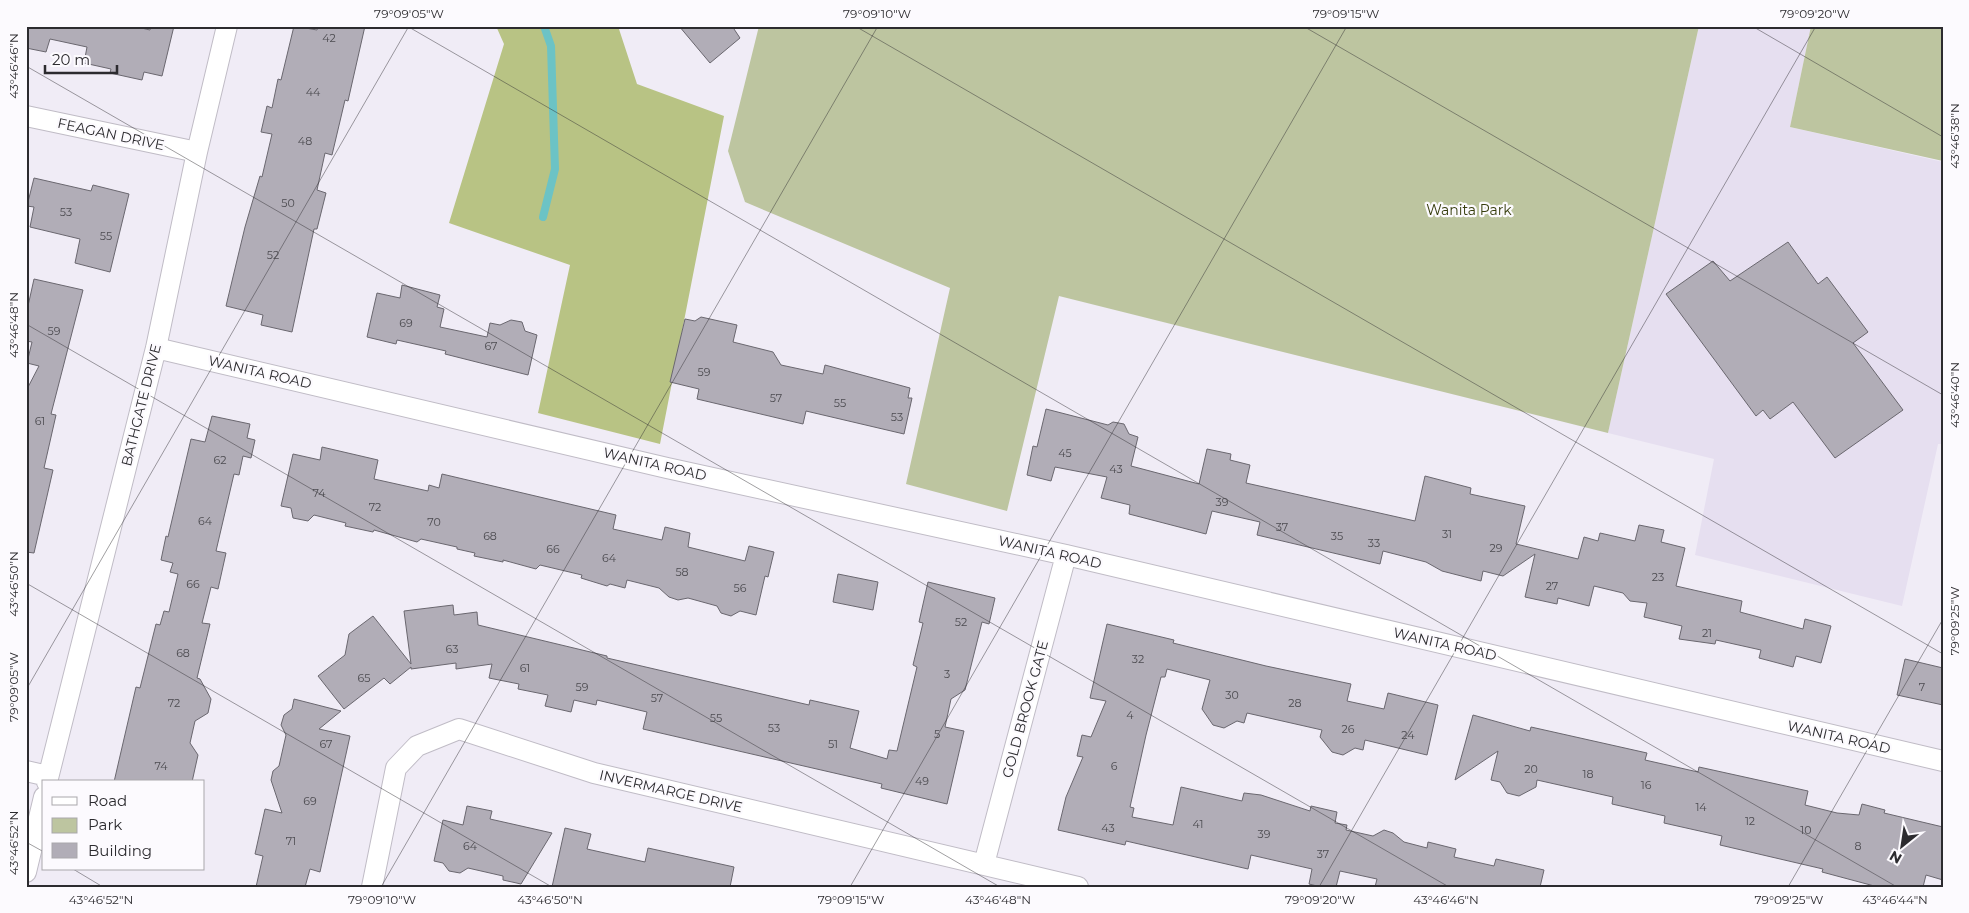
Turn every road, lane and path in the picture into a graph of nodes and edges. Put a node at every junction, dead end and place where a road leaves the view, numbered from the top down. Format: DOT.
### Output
graph roads {
  1 [pos="227,26"];
  2 [pos="26,116"];
  3 [pos="196,152"];
  4 [pos="156,348"];
  5 [pos="1066,554"];
  6 [pos="1943,761"];
  7 [pos="26,771"];
  8 [pos="48,779"];
  9 [pos="42,805"];
  10 [pos="984,864"];
  11 [pos="26,872"];
  12 [pos="372,887"];
  13 [pos="1078,887"];
  1 -- 3 [label="street, BATHGATE DRIVE"];
  2 -- 3 [label="street, FEAGAN DRIVE"];
  3 -- 4 [label="street, BATHGATE DRIVE"];
  4 -- 5 [label="street, WANITA ROAD"];
  4 -- 8 [label="street, BATHGATE DRIVE"];
  5 -- 6 [label="street, WANITA ROAD"];
  5 -- 10 [label="street, GOLD BROOK GATE"];
  7 -- 8 [label="street"];
  9 -- 11 [label="street"];
  10 -- 12 [label="street, INVERMARGE DRIVE"];
  10 -- 13 [label="street, INVERMARGE DRIVE"];
}
